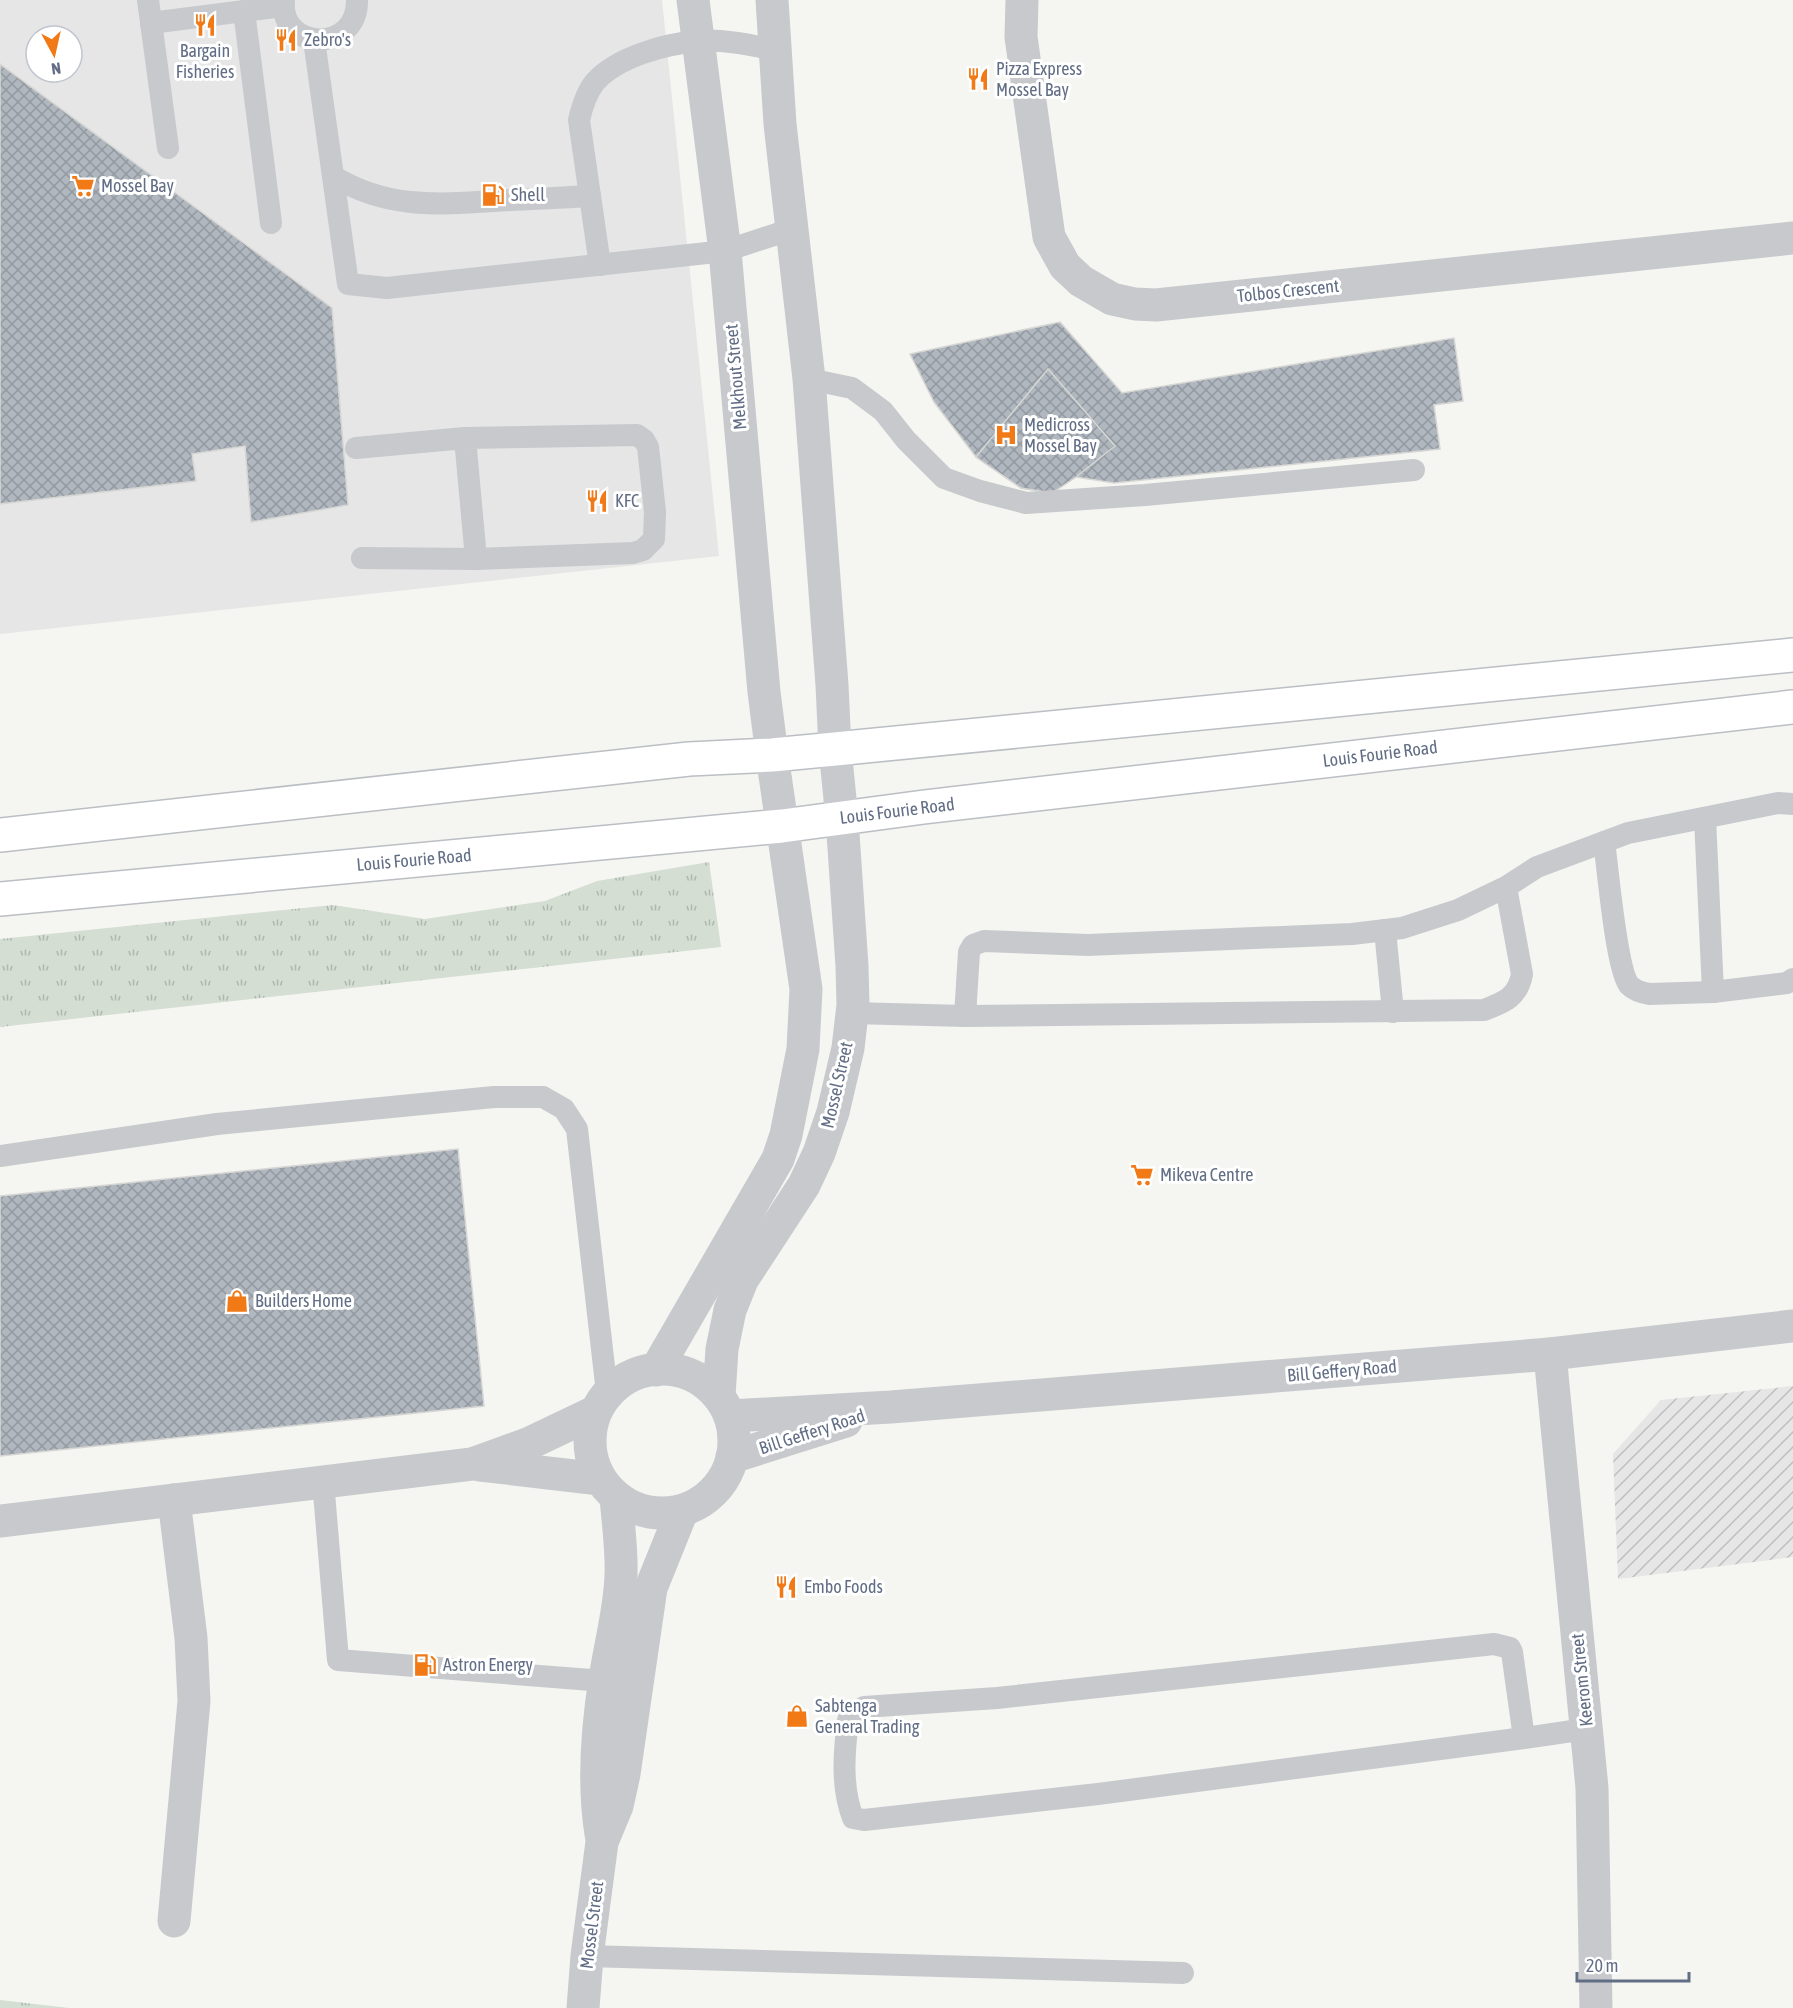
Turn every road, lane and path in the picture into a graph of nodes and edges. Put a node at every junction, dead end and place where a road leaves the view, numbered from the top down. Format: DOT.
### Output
graph roads {
  1 [pos="148,0"];
  2 [pos="693,0"];
  3 [pos="772,0"];
  4 [pos="1022,0"];
  5 [pos="362,1"];
  6 [pos="284,3"];
  7 [pos="244,11"];
  8 [pos="151,23"];
  9 [pos="314,40"];
  10 [pos="698,41"];
  11 [pos="776,50"];
  12 [pos="168,148"];
  13 [pos="333,176"];
  14 [pos="590,196"];
  15 [pos="271,224"];
  16 [pos="792,229"];
  17 [pos="1793,238"];
  18 [pos="725,251"];
  19 [pos="600,265"];
  20 [pos="809,379"];
  21 [pos="465,438"];
  22 [pos="356,448"];
  23 [pos="1414,470"];
  24 [pos="362,558"];
  25 [pos="476,559"];
  26 [pos="1793,655"];
  27 [pos="1793,707"];
  28 [pos="835,749"];
  29 [pos="772,755"];
  30 [pos="1793,804"];
  31 [pos="1705,818"];
  32 [pos="842,819"];
  33 [pos="782,826"];
  34 [pos="0,835"];
  35 [pos="1604,842"];
  36 [pos="1506,887"];
  37 [pos="0,899"];
  38 [pos="1385,930"];
  39 [pos="1793,978"];
  40 [pos="1713,992"];
  41 [pos="1393,1012"];
  42 [pos="852,1013"];
  43 [pos="966,1016"];
  44 [pos="0,1156"];
  45 [pos="1793,1326"];
  46 [pos="1550,1354"];
  47 [pos="656,1370"];
  48 [pos="602,1403"];
  49 [pos="724,1406"];
  50 [pos="891,1407"];
  51 [pos="732,1457"];
  52 [pos="472,1464"];
  53 [pos="323,1481"];
  54 [pos="608,1488"];
  55 [pos="174,1500"];
  56 [pos="682,1511"];
  57 [pos="0,1521"];
  58 [pos="604,1681"];
  59 [pos="1586,1729"];
  60 [pos="1524,1738"];
  61 [pos="602,1842"];
  62 [pos="174,1921"];
  63 [pos="587,1956"];
  64 [pos="1183,1973"];
  65 [pos="583,2008"];
  66 [pos="1596,2008"];
  1 -- 8 [label="lane"];
  2 -- 10 [label="street, Melkhout Street"];
  3 -- 11 [label="street"];
  4 -- 17 [label="street, Tolbos Crescent"];
  5 -- 9 [label="lane"];
  6 -- 7 [label="lane"];
  6 -- 9 [label="lane"];
  7 -- 8 [label="lane"];
  7 -- 15 [label="lane"];
  8 -- 12 [label="lane"];
  9 -- 13 [label="lane"];
  10 -- 11 [label="lane"];
  10 -- 14 [label="lane"];
  10 -- 18 [label="street, Melkhout Street"];
  11 -- 16 [label="street"];
  13 -- 14 [label="lane"];
  13 -- 19 [label="lane"];
  14 -- 19 [label="lane"];
  16 -- 18 [label="lane"];
  16 -- 20 [label="street"];
  18 -- 19 [label="lane"];
  18 -- 29 [label="street, Melkhout Street"];
  20 -- 23 [label="lane"];
  20 -- 28 [label="street"];
  21 -- 22 [label="lane"];
  21 -- 25 [label="lane"];
  21 -- 25 [label="lane"];
  24 -- 25 [label="lane"];
  26 -- 28 [label="main road"];
  27 -- 32 [label="main road, Louis Fourie Road"];
  28 -- 29 [label="main road"];
  28 -- 32 [label="street, Mossel Street"];
  29 -- 33 [label="street"];
  29 -- 34 [label="main road"];
  30 -- 31 [label="lane"];
  31 -- 35 [label="lane"];
  31 -- 40 [label="lane"];
  32 -- 33 [label="main road, Louis Fourie Road"];
  32 -- 42 [label="street, Mossel Street"];
  33 -- 37 [label="main road, Louis Fourie Road"];
  33 -- 47 [label="street"];
  35 -- 36 [label="lane"];
  35 -- 40 [label="lane"];
  36 -- 38 [label="lane"];
  36 -- 41 [label="lane"];
  38 -- 41 [label="lane"];
  38 -- 43 [label="lane"];
  39 -- 40 [label="lane"];
  41 -- 43 [label="lane"];
  42 -- 43 [label="lane"];
  42 -- 49 [label="street, Mossel Street"];
  44 -- 48 [label="lane"];
  45 -- 46 [label="street, Bill Geffery Road"];
  46 -- 50 [label="street, Bill Geffery Road"];
  46 -- 59 [label="street, Keerom Street"];
  47 -- 48 [label="street"];
  47 -- 49 [label="street"];
  48 -- 52 [label="street"];
  48 -- 54 [label="street"];
  49 -- 50 [label="street, Bill Geffery Road"];
  49 -- 51 [label="street"];
  50 -- 51 [label="street, Bill Geffery Road"];
  51 -- 56 [label="street"];
  52 -- 53 [label="street"];
  52 -- 54 [label="street"];
  53 -- 55 [label="street"];
  53 -- 58 [label="lane"];
  54 -- 56 [label="street"];
  54 -- 58 [label="street"];
  55 -- 57 [label="street"];
  55 -- 62 [label="street"];
  56 -- 61 [label="street"];
  58 -- 61 [label="street"];
  59 -- 60 [label="lane"];
  59 -- 66 [label="street, Keerom Street"];
  60 -- 60 [label="lane"];
  61 -- 63 [label="street, Mossel Street"];
  63 -- 64 [label="lane"];
  63 -- 65 [label="street, Mossel Street"];
}
